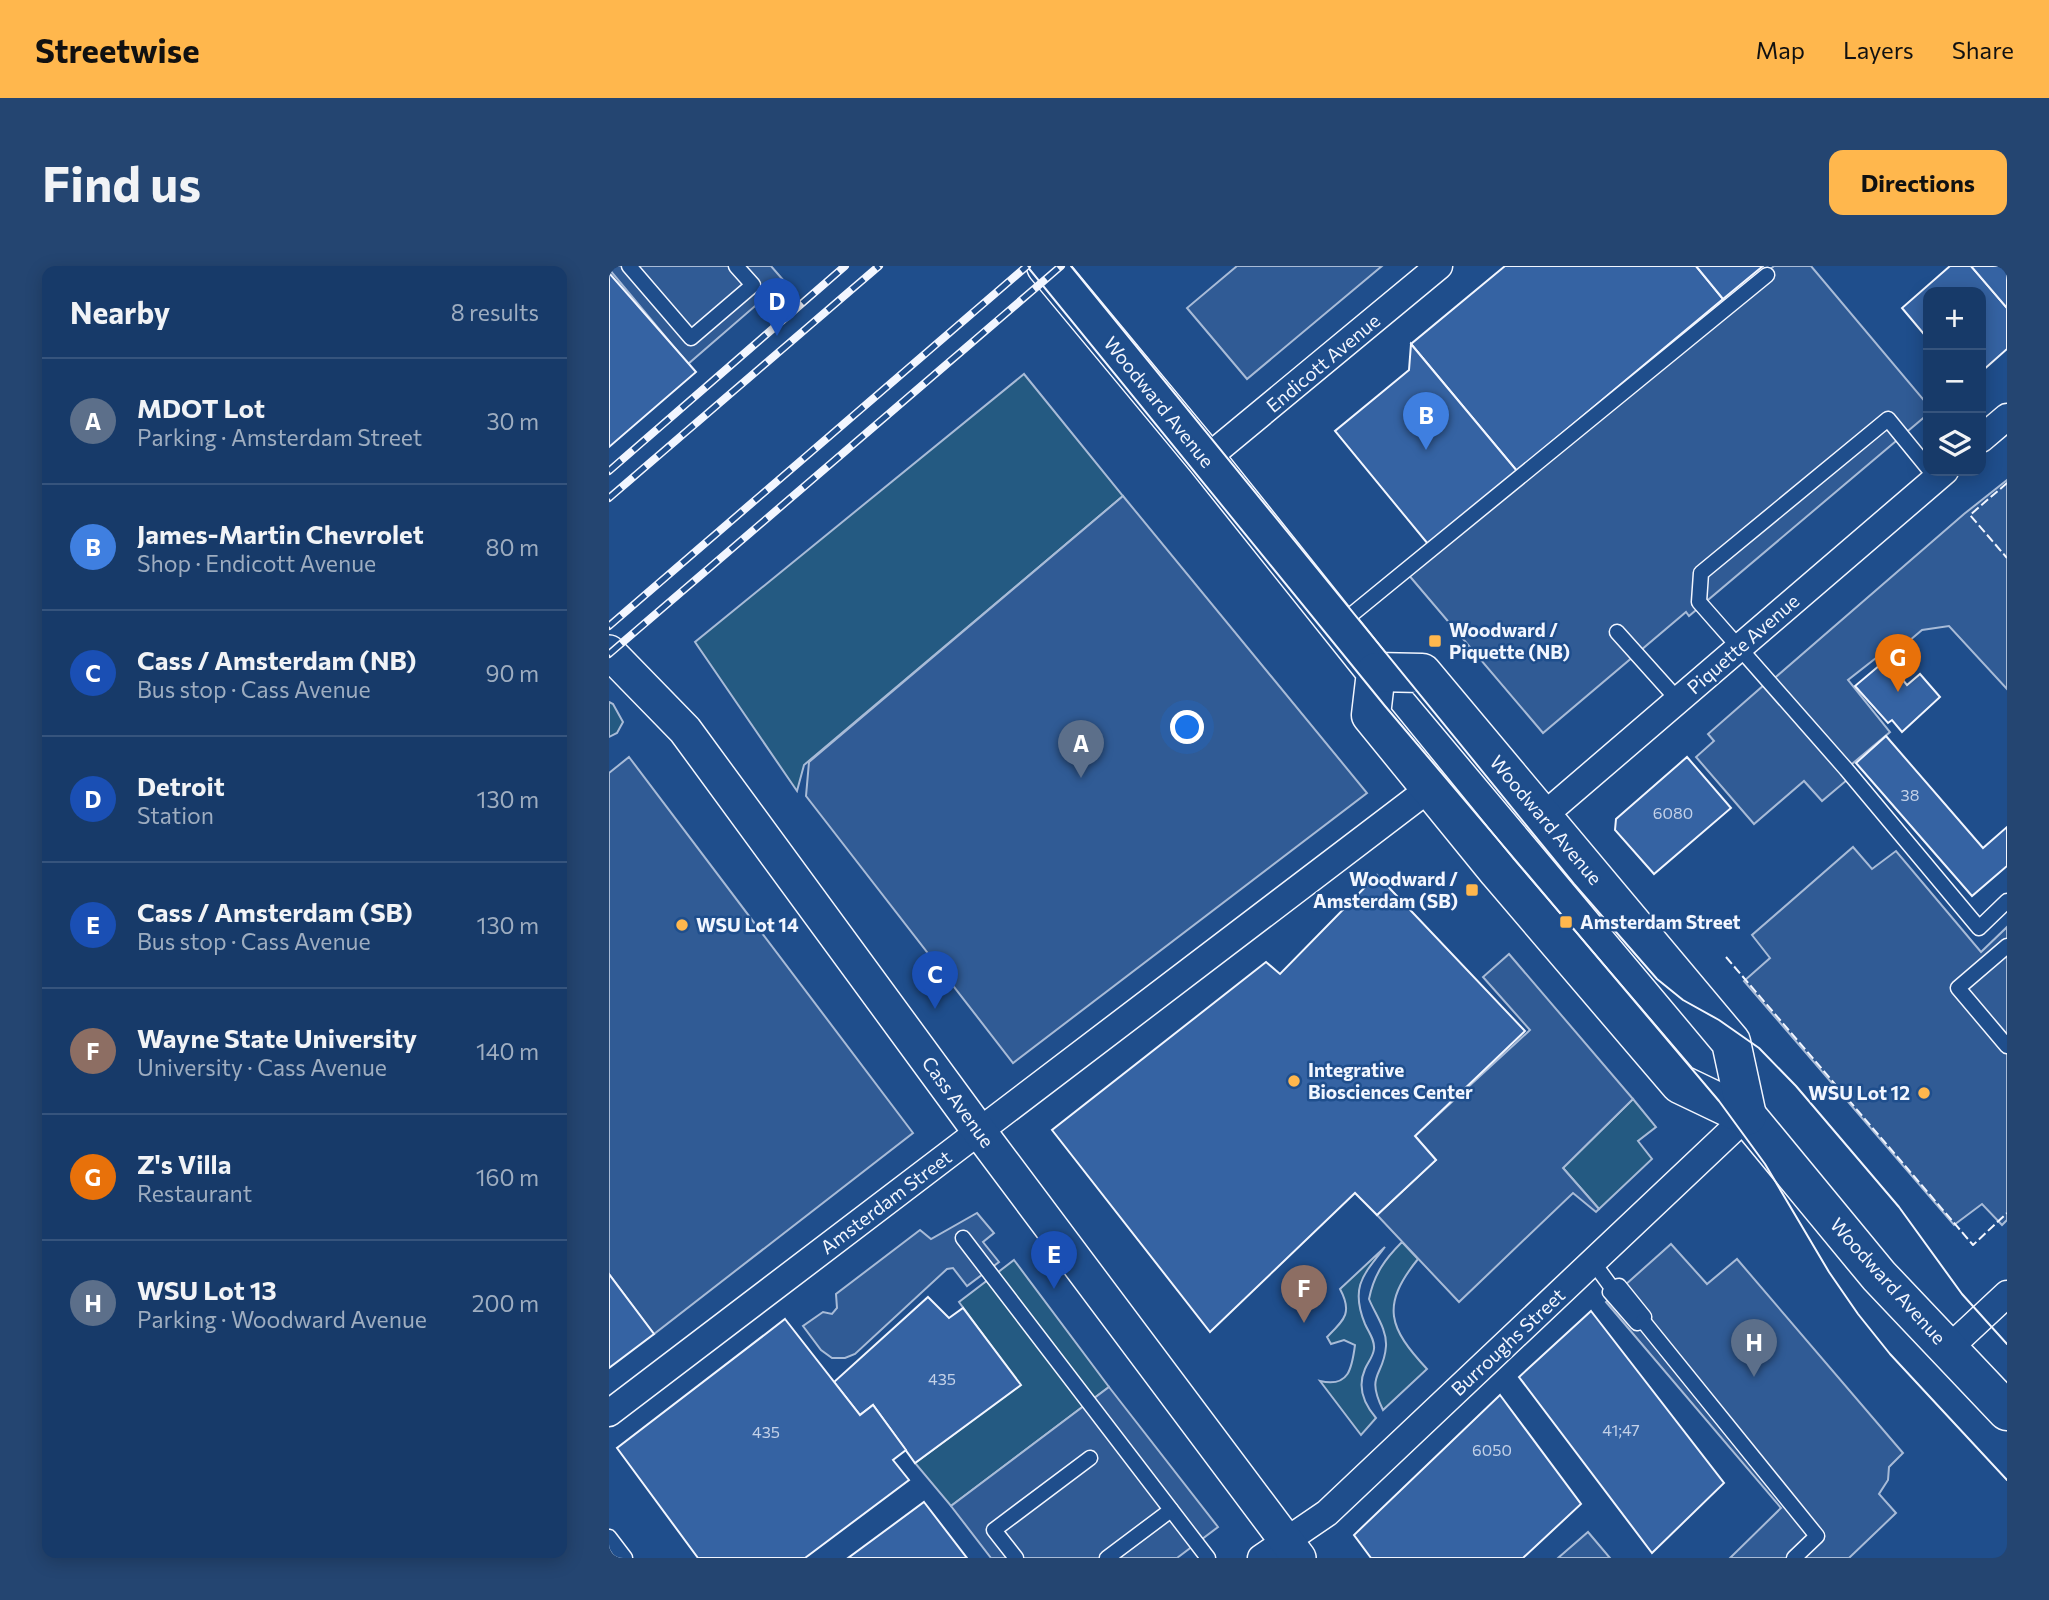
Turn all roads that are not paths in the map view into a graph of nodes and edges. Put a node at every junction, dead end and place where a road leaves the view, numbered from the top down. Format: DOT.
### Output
graph roads {
  1 [pos="629,266"];
  2 [pos="736,266"];
  3 [pos="1046,266"];
  4 [pos="1439,266"];
  5 [pos="1767,275"];
  6 [pos="2007,417"];
  7 [pos="1986,435"];
  8 [pos="1206,458"];
  9 [pos="1923,458"];
  10 [pos="1931,476"];
  11 [pos="1339,625"];
  12 [pos="1616,632"];
  13 [pos="1740,647"];
  14 [pos="609,652"];
  15 [pos="1376,672"];
  16 [pos="1678,700"];
  17 [pos="1430,788"];
  18 [pos="1542,817"];
  19 [pos="2007,901"];
  20 [pos="2007,946"];
  21 [pos="2007,1046"];
  22 [pos="1747,1116"];
  23 [pos="979,1131"];
  24 [pos="963,1238"];
  25 [pos="1593,1262"];
  26 [pos="2007,1294"];
  27 [pos="1948,1349"];
  28 [pos="2007,1411"];
  29 [pos="609,1413"];
  30 [pos="1090,1458"];
  31 [pos="1171,1510"];
  32 [pos="609,1537"];
  33 [pos="1282,1552"];
  34 [pos="625,1558"];
  35 [pos="1016,1558"];
  36 [pos="1107,1558"];
  37 [pos="1208,1558"];
  38 [pos="1794,1558"];
  1 -- 2 [label="lane"];
  3 -- 8 [label="main road, Woodward Avenue"];
  4 -- 8 [label="street, Endicott Avenue"];
  5 -- 11 [label="lane"];
  6 -- 7 [label="street"];
  8 -- 11 [label="main road, Woodward Avenue"];
  9 -- 13 [label="lane"];
  10 -- 13 [label="street, Piquette Avenue"];
  11 -- 15 [label="main road, Woodward Avenue"];
  12 -- 16 [label="lane"];
  13 -- 16 [label="street, Piquette Avenue"];
  13 -- 19 [label="lane"];
  14 -- 23 [label="street, Cass Avenue"];
  15 -- 17 [label="main road, Woodward Avenue"];
  15 -- 18 [label="main road, Woodward Avenue"];
  16 -- 18 [label="street, Piquette Avenue"];
  17 -- 22 [label="main road, Woodward Avenue"];
  17 -- 23 [label="street, Amsterdam Street"];
  18 -- 22 [label="main road, Woodward Avenue"];
  20 -- 21 [label="lane"];
  22 -- 25 [label="street, Burroughs Street"];
  22 -- 27 [label="main road, Woodward Avenue"];
  23 -- 29 [label="street, Amsterdam Street"];
  23 -- 33 [label="street, Cass Avenue"];
  24 -- 31 [label="lane"];
  25 -- 33 [label="street, Burroughs Street"];
  25 -- 38 [label="lane"];
  26 -- 27 [label="street"];
  27 -- 28 [label="main road, Woodward Avenue"];
  30 -- 35 [label="lane"];
  31 -- 36 [label="lane"];
  31 -- 37 [label="lane"];
  32 -- 34 [label="lane"];
}
